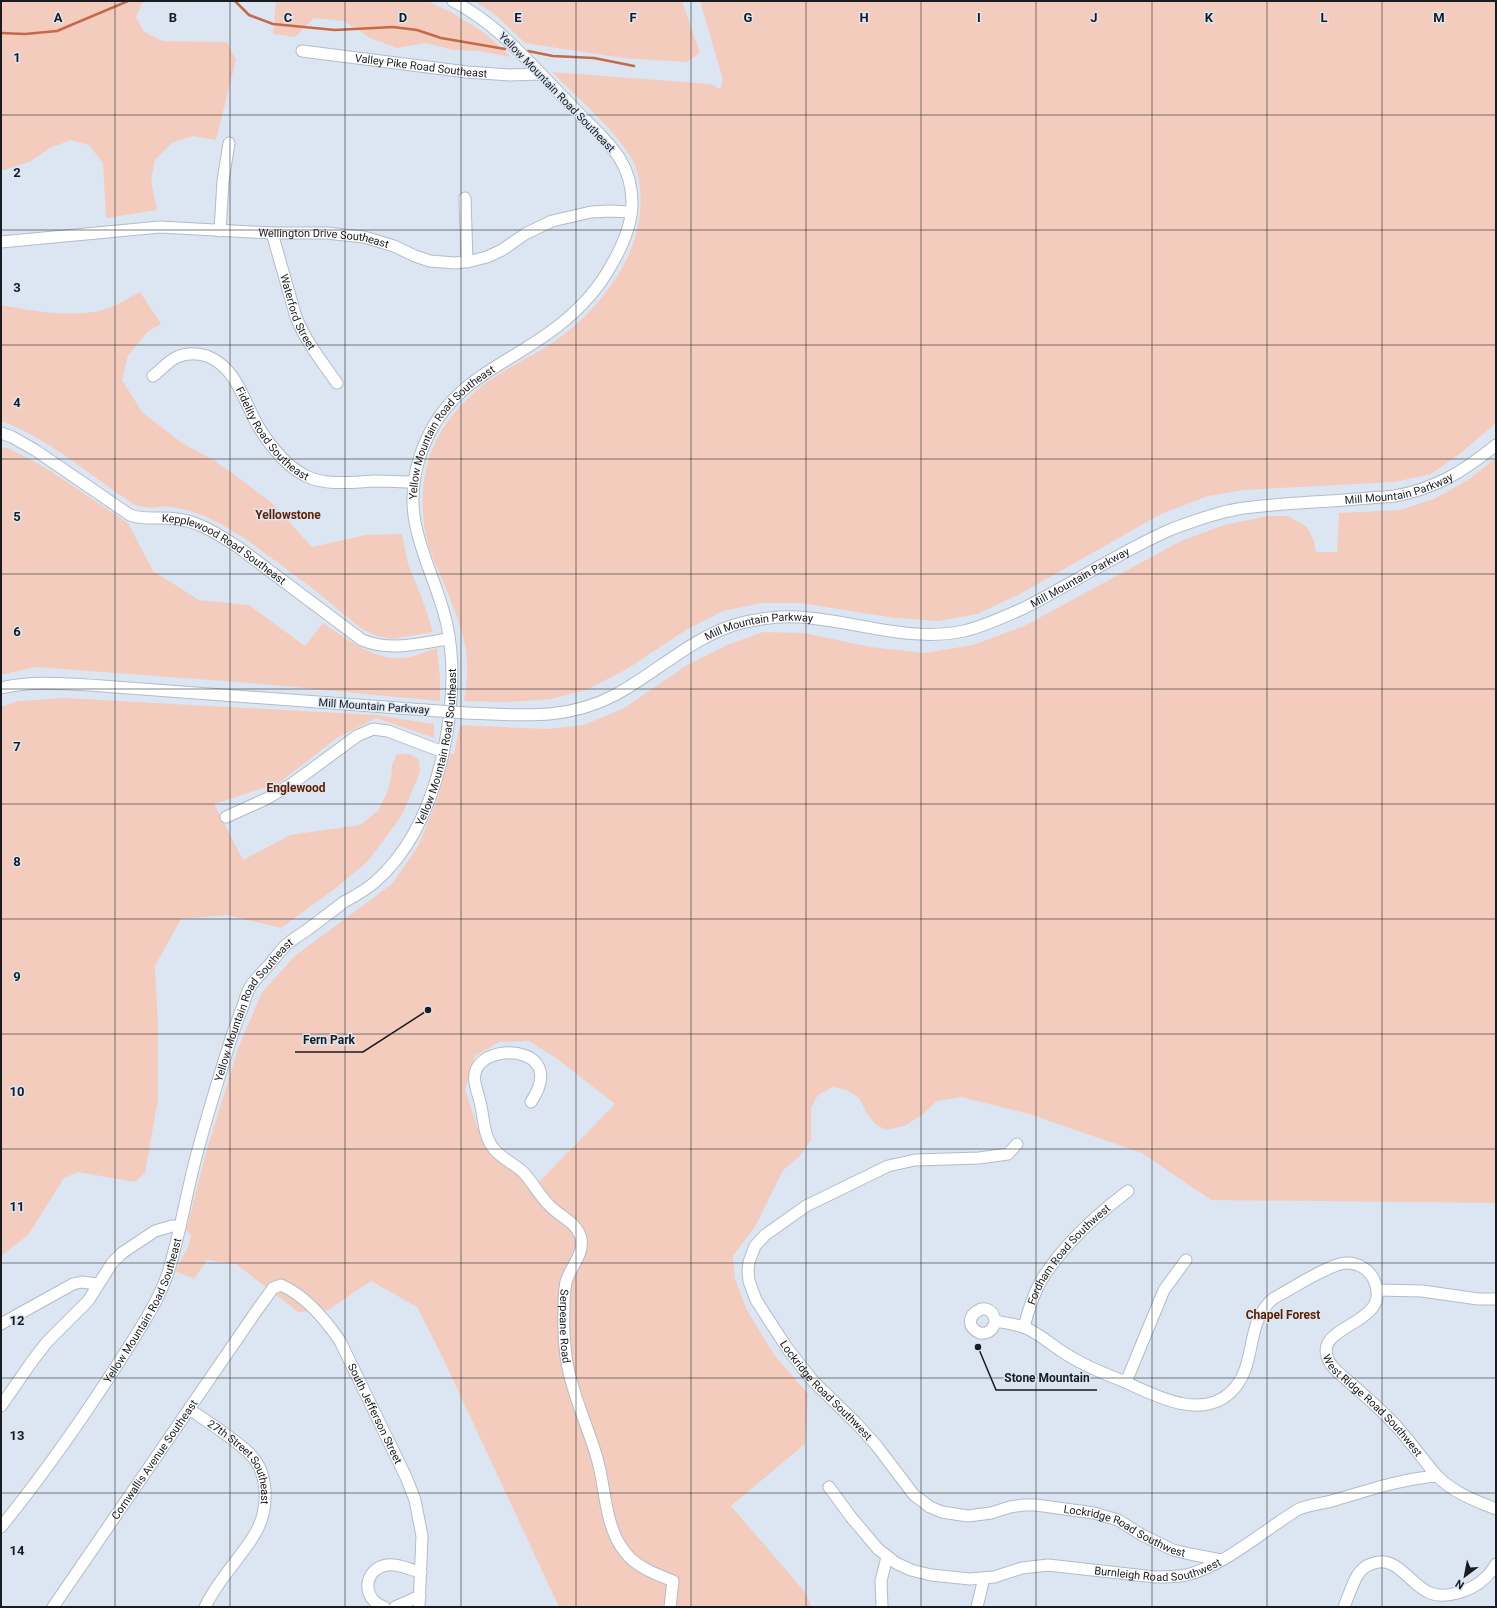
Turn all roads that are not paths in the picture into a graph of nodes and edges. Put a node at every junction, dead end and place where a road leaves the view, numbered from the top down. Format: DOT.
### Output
graph roads {
  1 [pos="453,1"];
  2 [pos="302,51"];
  3 [pos="541,74"];
  4 [pos="229,143"];
  5 [pos="464,198"];
  6 [pos="631,212"];
  7 [pos="220,231"];
  8 [pos="272,233"];
  9 [pos="1,242"];
  10 [pos="467,262"];
  11 [pos="154,376"];
  12 [pos="337,383"];
  13 [pos="1,433"];
  14 [pos="1496,445"];
  15 [pos="414,482"];
  16 [pos="449,639"];
  17 [pos="1,688"];
  18 [pos="443,752"];
  19 [pos="226,816"];
  20 [pos="531,1102"];
  21 [pos="1017,1144"];
  22 [pos="1128,1192"];
  23 [pos="180,1227"];
  24 [pos="1186,1260"];
  25 [pos="97,1284"];
  26 [pos="1377,1290"];
  27 [pos="1496,1300"];
  28 [pos="255,1313"];
  29 [pos="995,1321"];
  30 [pos="1,1324"];
  31 [pos="1024,1327"];
  32 [pos="1126,1382"];
  33 [pos="1,1406"];
  34 [pos="189,1409"];
  35 [pos="1437,1476"];
  36 [pos="829,1487"];
  37 [pos="1496,1509"];
  38 [pos="1,1527"];
  39 [pos="887,1557"];
  40 [pos="1221,1560"];
  41 [pos="1496,1564"];
  42 [pos="421,1572"];
  43 [pos="984,1578"];
  44 [pos="420,1602"];
  45 [pos="54,1607"];
  46 [pos="205,1607"];
  47 [pos="384,1607"];
  48 [pos="395,1607"];
  49 [pos="670,1607"];
  50 [pos="882,1607"];
  51 [pos="977,1607"];
  52 [pos="1344,1607"];
  1 -- 3 [label="street, Yellow Mountain Road Southeast"];
  2 -- 3 [label="street, Valley Pike Road Southeast"];
  3 -- 6 [label="street, Yellow Mountain Road Southeast"];
  4 -- 7 [label="street"];
  5 -- 10 [label="street"];
  6 -- 10 [label="street, Wellington Drive Southeast"];
  6 -- 15 [label="street, Yellow Mountain Road Southeast"];
  7 -- 8 [label="street, Wellington Drive Southeast"];
  7 -- 9 [label="street, Wellington Drive Southeast"];
  8 -- 10 [label="street, Wellington Drive Southeast"];
  8 -- 12 [label="street, Waterford Street"];
  11 -- 15 [label="street, Fidelity Road Southeast"];
  13 -- 16 [label="street, Kepplewood Road Southeast"];
  14 -- 17 [label="street, Mill Mountain Parkway, bridge"];
  15 -- 16 [label="street, Yellow Mountain Road Southeast"];
  16 -- 18 [label="street, Yellow Mountain Road Southeast"];
  18 -- 19 [label="street"];
  18 -- 23 [label="street, Yellow Mountain Road Southeast"];
  20 -- 49 [label="street, Serpeane Road"];
  21 -- 40 [label="street, Lockridge Road Southwest"];
  22 -- 31 [label="street, Fordham Road Southwest"];
  23 -- 25 [label="street"];
  23 -- 38 [label="street, Yellow Mountain Road Southeast"];
  24 -- 32 [label="street"];
  25 -- 30 [label="street"];
  25 -- 33 [label="street"];
  26 -- 27 [label="street"];
  26 -- 32 [label="street"];
  26 -- 35 [label="street, West Ridge Road Southwest"];
  28 -- 34 [label="street, Cornwallis Avenue Southeast"];
  28 -- 42 [label="street, South Jefferson Street"];
  29 -- 31 [label="street"];
  31 -- 32 [label="street"];
  34 -- 45 [label="street, Cornwallis Avenue Southeast"];
  34 -- 46 [label="street, 27th Street Southeast"];
  35 -- 37 [label="street"];
  35 -- 40 [label="street, Burnleigh Road Southwest"];
  36 -- 39 [label="street, Burnleigh Road Southwest"];
  39 -- 43 [label="street, Burnleigh Road Southwest"];
  39 -- 50 [label="street"];
  40 -- 43 [label="street, Burnleigh Road Southwest"];
  41 -- 52 [label="street"];
  42 -- 44 [label="street, South Jefferson Street"];
  42 -- 47 [label="street"];
  43 -- 51 [label="street"];
  44 -- 48 [label="street"];
}
